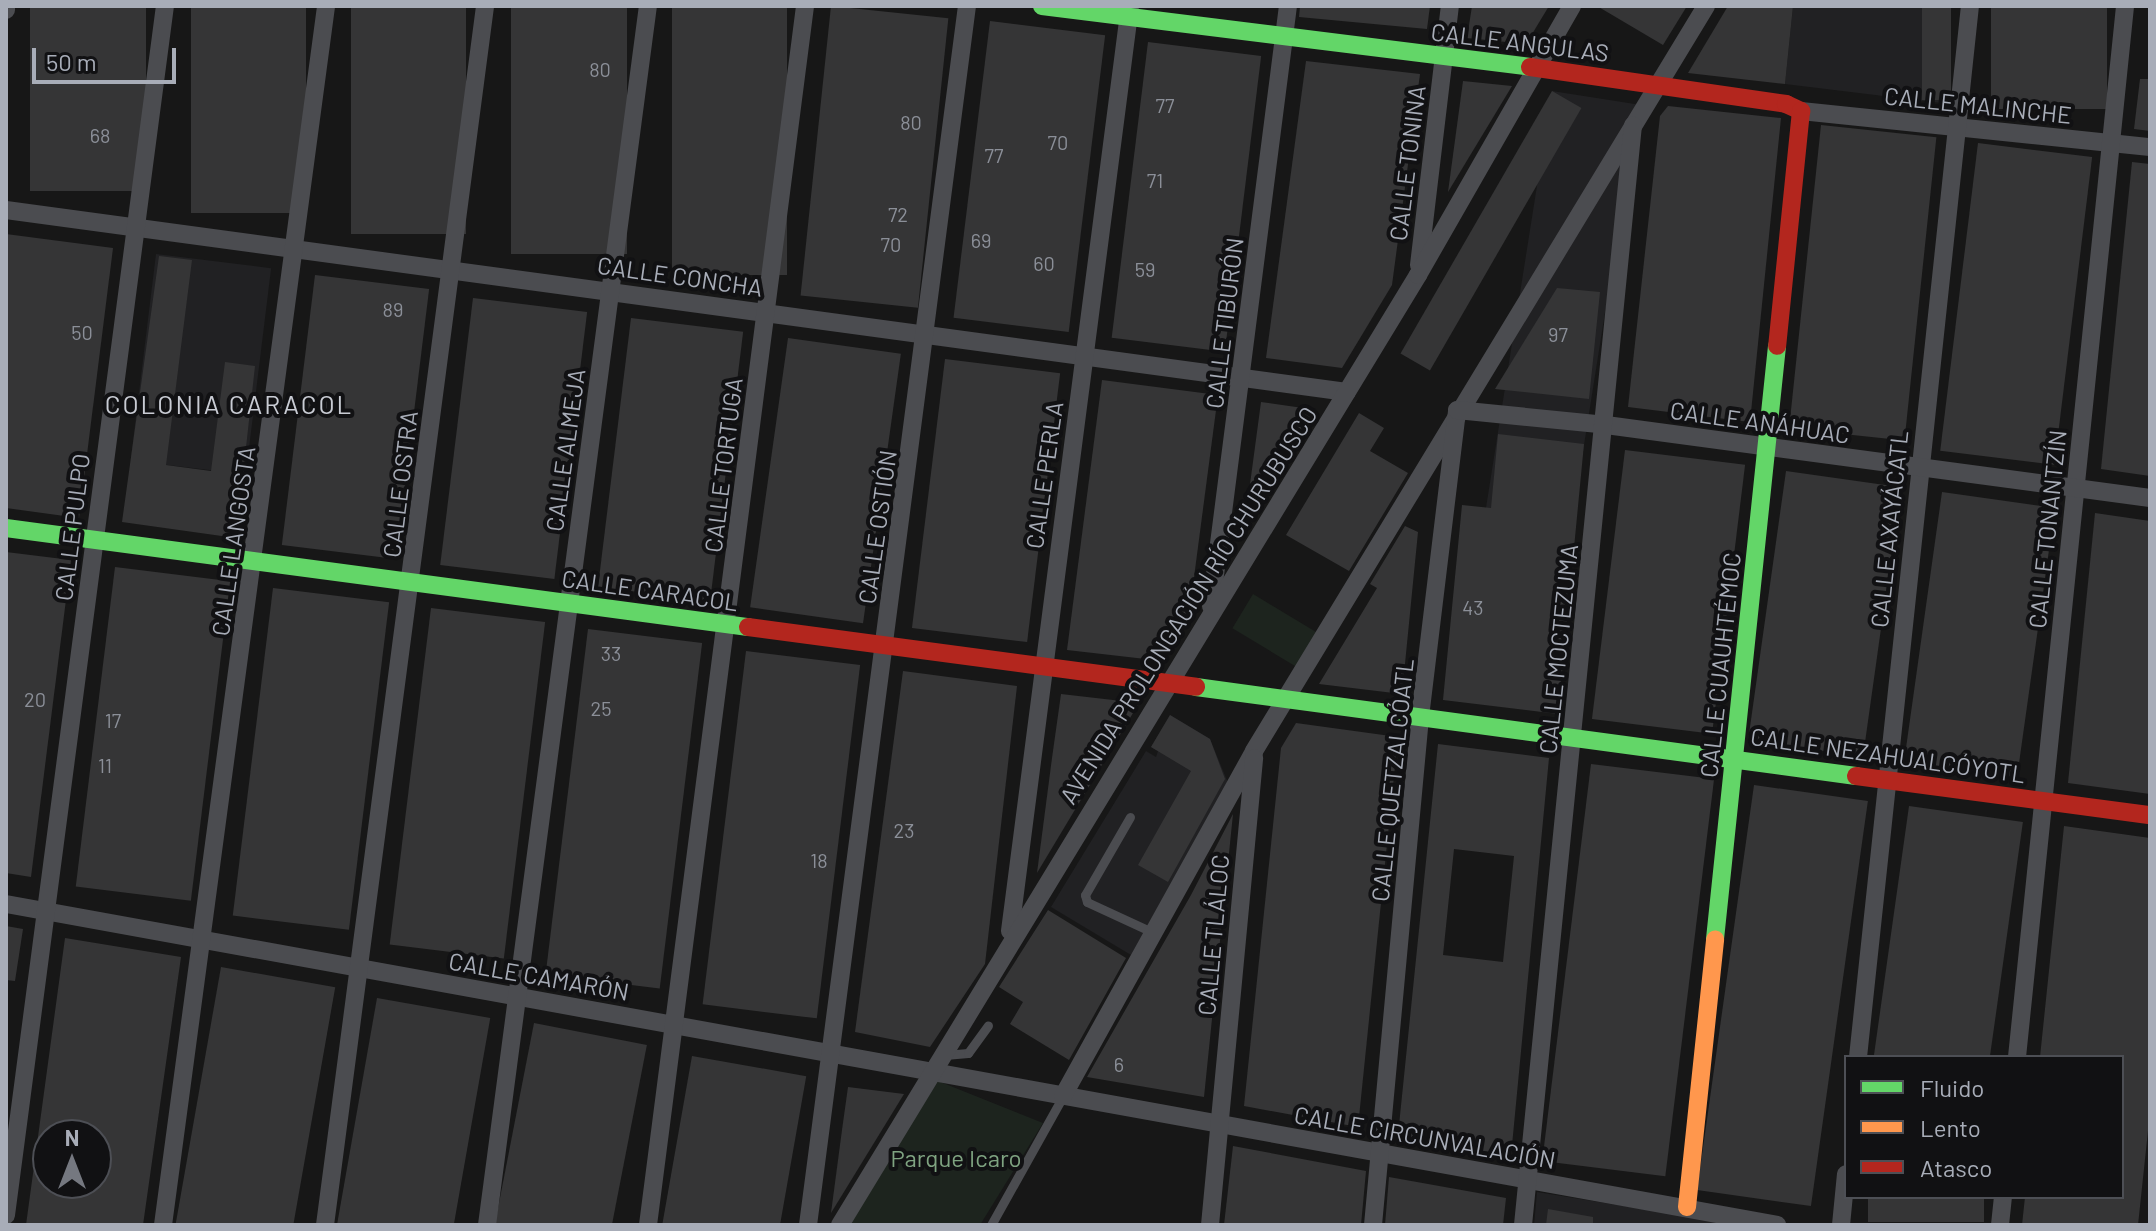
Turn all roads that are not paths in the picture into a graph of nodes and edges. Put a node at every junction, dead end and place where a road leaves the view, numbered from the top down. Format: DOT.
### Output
graph roads {
  1 [pos="165,6"];
  2 [pos="326,6"];
  3 [pos="485,6"];
  4 [pos="648,6"];
  5 [pos="805,6"];
  6 [pos="967,6"];
  7 [pos="1042,6"];
  8 [pos="1288,6"];
  9 [pos="1450,6"];
  10 [pos="1572,6"];
  11 [pos="1706,6"];
  12 [pos="1970,6"];
  13 [pos="2125,6"];
  14 [pos="1129,11"];
  15 [pos="1284,37"];
  16 [pos="1444,56"];
  17 [pos="1537,68"];
  18 [pos="1658,85"];
  19 [pos="1802,120"];
  20 [pos="1634,122"];
  21 [pos="1958,128"];
  22 [pos="2113,143"];
  23 [pos="2150,147"];
  24 [pos="6,210"];
  25 [pos="137,228"];
  26 [pos="296,248"];
  27 [pos="450,270"];
  28 [pos="1418,275"];
  29 [pos="611,290"];
  30 [pos="767,312"];
  31 [pos="928,334"];
  32 [pos="1084,356"];
  33 [pos="1241,376"];
  34 [pos="1347,392"];
  35 [pos="1457,410"];
  36 [pos="1606,425"];
  37 [pos="1767,449"];
  38 [pos="1920,468"];
  39 [pos="2075,489"];
  40 [pos="2150,498"];
  41 [pos="6,528"];
  42 [pos="93,540"];
  43 [pos="255,562"];
  44 [pos="413,583"];
  45 [pos="567,604"];
  46 [pos="1210,615"];
  47 [pos="726,625"];
  48 [pos="885,646"];
  49 [pos="1043,668"];
  50 [pos="1170,685"];
  51 [pos="1287,700"];
  52 [pos="1420,717"];
  53 [pos="1573,739"];
  54 [pos="1254,751"];
  55 [pos="1734,758"];
  56 [pos="1887,781"];
  57 [pos="2044,801"];
  58 [pos="2150,815"];
  59 [pos="1130,817"];
  60 [pos="6,904"];
  61 [pos="49,911"];
  62 [pos="1154,933"];
  63 [pos="201,939"];
  64 [pos="1009,940"];
  65 [pos="360,968"];
  66 [pos="518,996"];
  67 [pos="676,1025"];
  68 [pos="988,1025"];
  69 [pos="832,1054"];
  70 [pos="1858,1055"];
  71 [pos="2017,1055"];
  72 [pos="937,1063"];
  73 [pos="1063,1096"];
  74 [pos="1220,1123"];
  75 [pos="1382,1155"];
  76 [pos="1528,1181"];
  77 [pos="1844,1194"];
  78 [pos="2003,1199"];
  79 [pos="1687,1207"];
  80 [pos="6,1215"];
  81 [pos="163,1225"];
  82 [pos="325,1225"];
  83 [pos="487,1225"];
  84 [pos="648,1225"];
  85 [pos="808,1225"];
  86 [pos="840,1225"];
  87 [pos="991,1225"];
  88 [pos="1210,1225"];
  89 [pos="1373,1225"];
  90 [pos="1523,1225"];
  91 [pos="1777,1225"];
  92 [pos="1841,1225"];
  93 [pos="2000,1225"];
  1 -- 25 [label="street, CALLE PULPO"];
  2 -- 26 [label="street, CALLE LANGOSTA"];
  3 -- 27 [label="street, CALLE OSTRA"];
  4 -- 29 [label="street, CALLE ALMEJA"];
  5 -- 30 [label="street, CALLE TORTUGA"];
  6 -- 31 [label="street, CALLE OSTIÓN"];
  7 -- 14 [label="street, CALLE ANGULAS"];
  8 -- 15 [label="street, CALLE TIBURÓN"];
  9 -- 16 [label="street, CALLE TONINA"];
  10 -- 17 [label="street, AVENIDA PROLONGACIÓN RÍO CHURUBUSCO"];
  11 -- 18 [label="street"];
  12 -- 21 [label="street, CALLE AXAYÁCATL"];
  13 -- 22 [label="street, CALLE TONANTZÍN"];
  14 -- 15 [label="street, CALLE ANGULAS"];
  14 -- 32 [label="street, CALLE PERLA"];
  15 -- 16 [label="street, CALLE ANGULAS"];
  15 -- 33 [label="street, CALLE TIBURÓN"];
  16 -- 17 [label="street, CALLE ANGULAS"];
  16 -- 28 [label="street, CALLE TONINA"];
  17 -- 18 [label="street, CALLE ANGULAS"];
  17 -- 28 [label="street, AVENIDA PROLONGACIÓN RÍO CHURUBUSCO"];
  18 -- 19 [label="street, CALLE MALINCHE"];
  18 -- 20 [label="street"];
  19 -- 21 [label="street, CALLE MALINCHE"];
  19 -- 37 [label="street, CALLE CUAUHTÉMOC"];
  20 -- 35 [label="street"];
  20 -- 36 [label="street, CALLE MOCTEZUMA"];
  21 -- 22 [label="street, CALLE MALINCHE"];
  21 -- 38 [label="street, CALLE AXAYÁCATL"];
  22 -- 23 [label="street, CALLE MALINCHE"];
  22 -- 39 [label="street, CALLE TONANTZÍN"];
  24 -- 25 [label="street, CALLE CONCHA"];
  25 -- 26 [label="street, CALLE CONCHA"];
  25 -- 42 [label="street, CALLE PULPO"];
  26 -- 27 [label="street, CALLE CONCHA"];
  26 -- 43 [label="street, CALLE LANGOSTA"];
  27 -- 29 [label="street, CALLE CONCHA"];
  27 -- 44 [label="street, CALLE OSTRA"];
  28 -- 34 [label="street, AVENIDA PROLONGACIÓN RÍO CHURUBUSCO"];
  29 -- 30 [label="street, CALLE CONCHA"];
  29 -- 45 [label="street, CALLE ALMEJA"];
  30 -- 31 [label="street, CALLE CONCHA"];
  30 -- 47 [label="street, CALLE TORTUGA"];
  31 -- 32 [label="street, CALLE CONCHA"];
  31 -- 48 [label="street, CALLE OSTIÓN"];
  32 -- 33 [label="street, CALLE CONCHA"];
  32 -- 49 [label="street, CALLE PERLA"];
  33 -- 34 [label="street, CALLE CONCHA"];
  33 -- 46 [label="street, CALLE TIBURÓN"];
  34 -- 46 [label="street, AVENIDA PROLONGACIÓN RÍO CHURUBUSCO"];
  35 -- 36 [label="street, CALLE ANÁHUAC"];
  35 -- 51 [label="street"];
  35 -- 52 [label="street, CALLE QUETZALCÓATL"];
  36 -- 37 [label="street, CALLE ANÁHUAC"];
  36 -- 53 [label="street, CALLE MOCTEZUMA"];
  37 -- 38 [label="street, CALLE ANÁHUAC"];
  37 -- 55 [label="street, CALLE CUAUHTÉMOC"];
  38 -- 39 [label="street, CALLE ANÁHUAC"];
  38 -- 56 [label="street, CALLE AXAYÁCATL"];
  39 -- 40 [label="street, CALLE ANÁHUAC"];
  39 -- 57 [label="street, CALLE TONANTZÍN"];
  41 -- 42 [label="street, CALLE CARACOL"];
  42 -- 43 [label="street, CALLE CARACOL"];
  42 -- 61 [label="street, CALLE PULPO"];
  43 -- 44 [label="street, CALLE CARACOL"];
  43 -- 63 [label="street, CALLE LANGOSTA"];
  44 -- 45 [label="street, CALLE CARACOL"];
  44 -- 65 [label="street, CALLE OSTRA"];
  45 -- 47 [label="street, CALLE CARACOL"];
  45 -- 66 [label="street, CALLE ALMEJA"];
  46 -- 50 [label="street, AVENIDA PROLONGACIÓN RÍO CHURUBUSCO"];
  47 -- 48 [label="street, CALLE CARACOL"];
  47 -- 67 [label="street, CALLE TORTUGA"];
  48 -- 49 [label="street, CALLE CARACOL"];
  48 -- 69 [label="street, CALLE OSTIÓN"];
  49 -- 50 [label="street, CALLE CARACOL"];
  49 -- 64 [label="street, CALLE PERLA"];
  50 -- 51 [label="street, CALLE CARACOL"];
  50 -- 64 [label="street, AVENIDA PROLONGACIÓN RÍO CHURUBUSCO"];
  51 -- 52 [label="street, CALLE NEZAHUALCÓYOTL"];
  51 -- 54 [label="street"];
  52 -- 53 [label="street, CALLE NEZAHUALCÓYOTL"];
  52 -- 75 [label="street, CALLE QUETZALCÓATL"];
  53 -- 55 [label="street, CALLE NEZAHUALCÓYOTL"];
  53 -- 76 [label="street, CALLE MOCTEZUMA"];
  54 -- 62 [label="street"];
  54 -- 74 [label="street, CALLE TLÁLOC"];
  55 -- 56 [label="street, CALLE NEZAHUALCÓYOTL"];
  55 -- 79 [label="street, CALLE CUAUHTÉMOC"];
  56 -- 57 [label="street, CALLE NEZAHUALCÓYOTL"];
  56 -- 70 [label="street, CALLE AXAYÁCATL"];
  57 -- 58 [label="street, CALLE NEZAHUALCÓYOTL"];
  57 -- 71 [label="street, CALLE TONANTZÍN"];
  59 -- 62 [label="lane"];
  60 -- 61 [label="street, CALLE CAMARÓN"];
  61 -- 63 [label="street, CALLE CAMARÓN"];
  61 -- 80 [label="street, CALLE PULPO"];
  62 -- 73 [label="street"];
  63 -- 65 [label="street, CALLE CAMARÓN"];
  63 -- 81 [label="street, CALLE LANGOSTA"];
  64 -- 72 [label="street, AVENIDA PROLONGACIÓN RÍO CHURUBUSCO"];
  65 -- 66 [label="street, CALLE CAMARÓN"];
  65 -- 82 [label="street, CALLE OSTRA"];
  66 -- 67 [label="street, CALLE CAMARÓN"];
  66 -- 83 [label="street, CALLE ALMEJA"];
  67 -- 69 [label="street, CALLE CAMARÓN"];
  67 -- 84 [label="street, CALLE TORTUGA"];
  68 -- 72 [label="lane"];
  69 -- 72 [label="street, CALLE CAMARÓN"];
  69 -- 85 [label="street, CALLE OSTIÓN"];
  72 -- 73 [label="street, CALLE CAMARÓN"];
  72 -- 86 [label="street, AVENIDA PROLONGACIÓN RÍO CHURUBUSCO"];
  73 -- 74 [label="street, CALLE CIRCUNVALACIÓN"];
  73 -- 87 [label="lane"];
  74 -- 75 [label="street, CALLE CIRCUNVALACIÓN"];
  74 -- 88 [label="street, CALLE TLÁLOC"];
  75 -- 76 [label="street, CALLE CIRCUNVALACIÓN"];
  75 -- 89 [label="street, CALLE QUETZALCÓATL"];
  76 -- 79 [label="street, CALLE CIRCUNVALACIÓN"];
  76 -- 90 [label="street, CALLE MOCTEZUMA"];
  77 -- 92 [label="street"];
  78 -- 93 [label="street"];
  79 -- 91 [label="street, CALLE CIRCUNVALACIÓN"];
}
